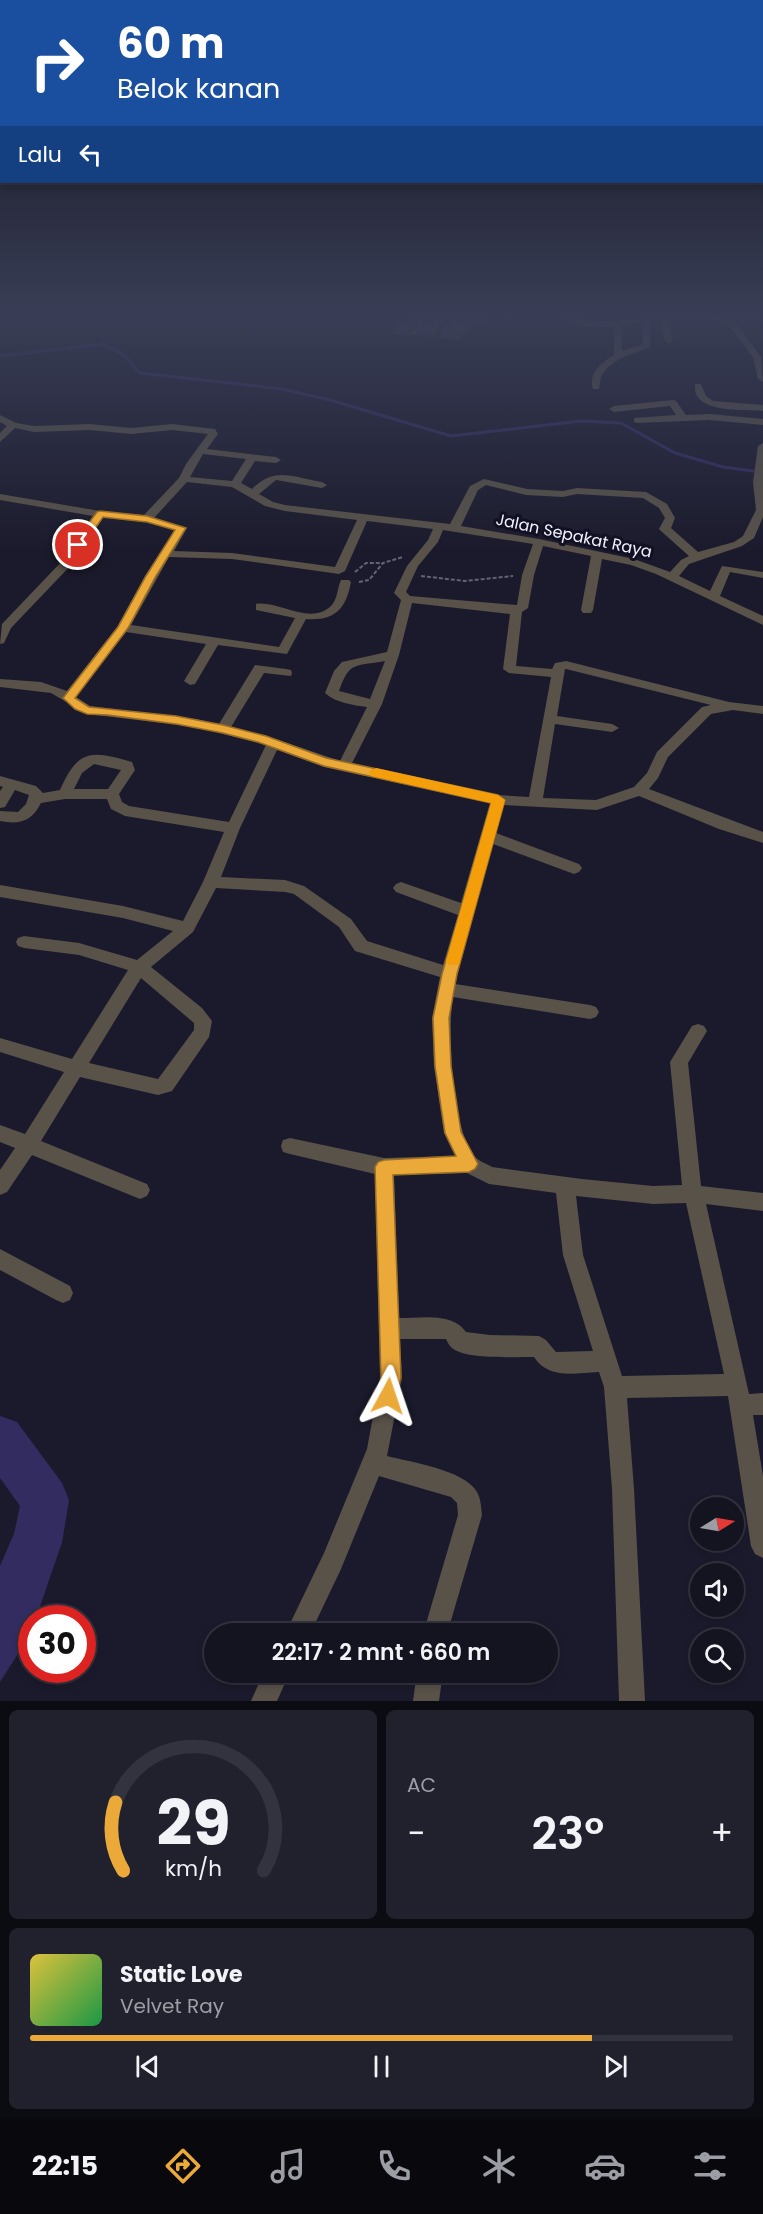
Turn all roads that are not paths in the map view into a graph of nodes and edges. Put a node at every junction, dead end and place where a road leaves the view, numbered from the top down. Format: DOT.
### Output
graph roads {
  1 [pos="701,394"];
  2 [pos="685,402"];
  3 [pos="673,403"];
  4 [pos="763,408"];
  5 [pos="614,409"];
  6 [pos="0,418"];
  7 [pos="683,418"];
  8 [pos="637,420"];
  9 [pos="758,421"];
  10 [pos="13,425"];
  11 [pos="0,439"];
  12 [pos="763,446"];
  13 [pos="202,451"];
  14 [pos="252,458"];
  15 [pos="276,460"];
  16 [pos="184,479"];
  17 [pos="235,484"];
  18 [pos="322,485"];
  19 [pos="254,493"];
  20 [pos="0,497"];
  21 [pos="100,514"];
  22 [pos="363,518"];
  23 [pos="147,519"];
  24 [pos="439,526"];
  25 [pos="454,528"];
  26 [pos="539,542"];
  27 [pos="167,554"];
  28 [pos="597,555"];
  29 [pos="696,557"];
  30 [pos="763,575"];
  31 [pos="672,577"];
  32 [pos="345,582"];
  33 [pos="713,598"];
  34 [pos="407,599"];
  35 [pos="260,607"];
  36 [pos="516,610"];
  37 [pos="587,610"];
  38 [pos="302,616"];
  39 [pos="763,621"];
  40 [pos="123,628"];
  41 [pos="0,640"];
  42 [pos="214,641"];
  43 [pos="393,655"];
  44 [pos="286,673"];
  45 [pos="558,674"];
  46 [pos="190,681"];
  47 [pos="0,683"];
  48 [pos="69,698"];
  49 [pos="375,704"];
  50 [pos="733,706"];
  51 [pos="763,710"];
  52 [pos="550,718"];
  53 [pos="612,728"];
  54 [pos="223,729"];
  55 [pos="273,744"];
  56 [pos="344,766"];
  57 [pos="6,783"];
  58 [pos="639,791"];
  59 [pos="65,794"];
  60 [pos="112,794"];
  61 [pos="36,800"];
  62 [pos="498,800"];
  63 [pos="535,802"];
  64 [pos="0,803"];
  65 [pos="0,816"];
  66 [pos="233,828"];
  67 [pos="488,836"];
  68 [pos="763,838"];
  69 [pos="574,868"];
  70 [pos="211,882"];
  71 [pos="401,888"];
  72 [pos="0,891"];
  73 [pos="468,912"];
  74 [pos="187,928"];
  75 [pos="24,942"];
  76 [pos="139,967"];
  77 [pos="448,981"];
  78 [pos="590,1012"];
  79 [pos="698,1031"];
  80 [pos="0,1045"];
  81 [pos="75,1068"];
  82 [pos="0,1133"];
  83 [pos="29,1144"];
  84 [pos="290,1146"];
  85 [pos="469,1164"];
  86 [pos="384,1167"];
  87 [pos="0,1186"];
  88 [pos="565,1186"];
  89 [pos="140,1190"];
  90 [pos="694,1194"];
  91 [pos="763,1202"];
  92 [pos="0,1259"];
  93 [pos="63,1293"];
  94 [pos="388,1328"];
  95 [pos="607,1361"];
  96 [pos="615,1387"];
  97 [pos="739,1395"];
  98 [pos="763,1404"];
  99 [pos="373,1463"];
  100 [pos="763,1546"];
  101 [pos="302,1623"];
  102 [pos="438,1623"];
  103 [pos="273,1683"];
  104 [pos="428,1683"];
  105 [pos="264,1701"];
  106 [pos="426,1701"];
  107 [pos="632,1701"];
  1 -- 4 [label="street"];
  2 -- 3 [label="street"];
  3 -- 5 [label="street"];
  3 -- 7 [label="street"];
  6 -- 10 [label="street"];
  7 -- 8 [label="street"];
  7 -- 9 [label="street"];
  10 -- 11 [label="street"];
  10 -- 13 [label="street"];
  12 -- 29 [label="street"];
  13 -- 14 [label="street"];
  13 -- 16 [label="street"];
  14 -- 15 [label="street"];
  14 -- 17 [label="street"];
  16 -- 17 [label="street, Jalan Sepakat Raya"];
  16 -- 23 [label="street"];
  17 -- 19 [label="street, Jalan Sepakat Raya"];
  18 -- 19 [label="street"];
  19 -- 22 [label="street, Jalan Sepakat Raya"];
  20 -- 21 [label="street"];
  21 -- 23 [label="street"];
  21 -- 41 [label="street"];
  22 -- 24 [label="street, Jalan Sepakat Raya"];
  22 -- 27 [label="street"];
  23 -- 27 [label="street"];
  24 -- 25 [label="street, Jalan Sepakat Raya"];
  24 -- 34 [label="street"];
  25 -- 26 [label="street, Jalan Sepakat Raya"];
  25 -- 29 [label="street"];
  26 -- 28 [label="street, Jalan Sepakat Raya"];
  26 -- 36 [label="street"];
  27 -- 40 [label="street"];
  28 -- 31 [label="street, Jalan Sepakat Raya"];
  28 -- 37 [label="street"];
  29 -- 31 [label="street"];
  30 -- 33 [label="street"];
  31 -- 33 [label="street, Jalan Sepakat Raya"];
  32 -- 38 [label="street"];
  33 -- 39 [label="street, Jalan Sepakat Raya"];
  34 -- 36 [label="street"];
  34 -- 43 [label="street"];
  35 -- 38 [label="street"];
  36 -- 45 [label="street"];
  38 -- 42 [label="street"];
  40 -- 42 [label="street"];
  40 -- 48 [label="street"];
  42 -- 46 [label="street"];
  43 -- 49 [label="street"];
  43 -- 49 [label="street"];
  44 -- 54 [label="street"];
  45 -- 50 [label="street"];
  45 -- 52 [label="street"];
  47 -- 48 [label="street"];
  48 -- 54 [label="street"];
  49 -- 56 [label="street"];
  50 -- 51 [label="street"];
  50 -- 58 [label="street"];
  52 -- 53 [label="street"];
  52 -- 63 [label="street"];
  54 -- 55 [label="street"];
  55 -- 56 [label="street"];
  55 -- 66 [label="street"];
  56 -- 62 [label="street"];
  57 -- 61 [label="street"];
  57 -- 64 [label="street"];
  58 -- 63 [label="street"];
  58 -- 68 [label="street"];
  59 -- 60 [label="street"];
  59 -- 60 [label="street"];
  59 -- 61 [label="street"];
  60 -- 66 [label="street"];
  61 -- 65 [label="street"];
  62 -- 63 [label="street"];
  62 -- 67 [label="street"];
  66 -- 70 [label="street"];
  67 -- 69 [label="street"];
  67 -- 73 [label="street"];
  70 -- 74 [label="street"];
  70 -- 77 [label="street"];
  71 -- 73 [label="street"];
  72 -- 74 [label="street"];
  73 -- 77 [label="street"];
  74 -- 76 [label="street"];
  75 -- 76 [label="street"];
  76 -- 81 [label="street"];
  76 -- 81 [label="street"];
  77 -- 78 [label="street"];
  77 -- 85 [label="street"];
  79 -- 90 [label="street"];
  80 -- 81 [label="street"];
  81 -- 83 [label="street"];
  82 -- 83 [label="street"];
  83 -- 87 [label="street"];
  83 -- 89 [label="street"];
  84 -- 86 [label="street"];
  85 -- 86 [label="street"];
  85 -- 88 [label="street"];
  86 -- 94 [label="street"];
  88 -- 90 [label="street"];
  88 -- 95 [label="street"];
  90 -- 91 [label="street"];
  90 -- 97 [label="street"];
  92 -- 93 [label="street"];
  94 -- 95 [label="street"];
  94 -- 99 [label="street"];
  95 -- 96 [label="street"];
  96 -- 97 [label="street"];
  96 -- 107 [label="street"];
  97 -- 98 [label="street"];
  97 -- 100 [label="street"];
  99 -- 101 [label="street"];
  99 -- 102 [label="street"];
  103 -- 105 [label="street"];
  104 -- 106 [label="street"];
}
